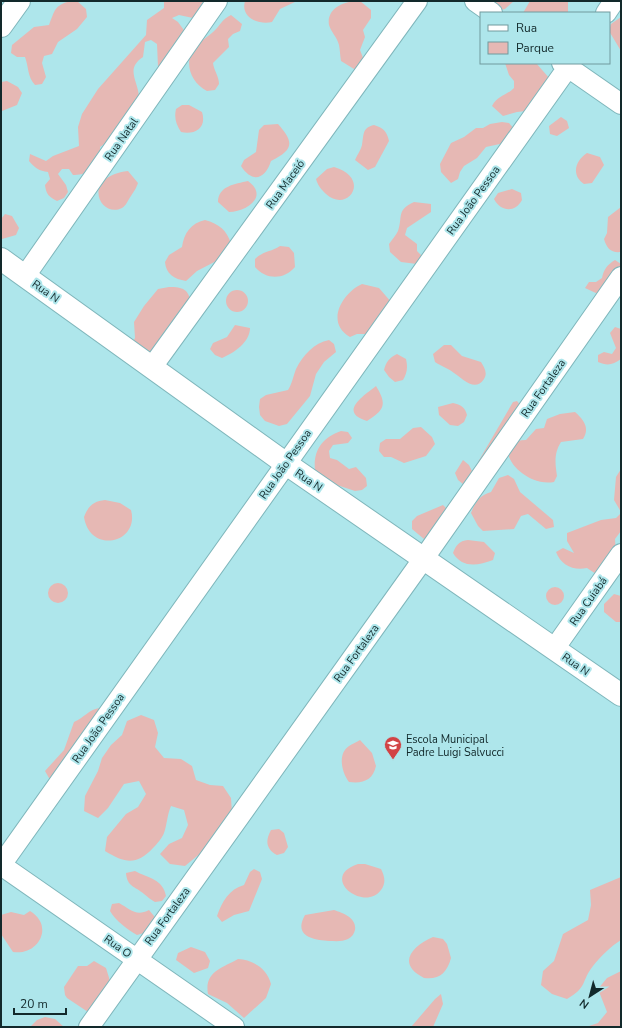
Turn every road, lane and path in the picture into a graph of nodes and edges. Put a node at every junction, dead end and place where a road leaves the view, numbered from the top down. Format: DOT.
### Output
graph roads {
  1 [pos="18,1"];
  2 [pos="217,1"];
  3 [pos="417,1"];
  4 [pos="475,1"];
  5 [pos="614,1"];
  6 [pos="491,12"];
  7 [pos="607,12"];
  8 [pos="1,26"];
  9 [pos="567,64"];
  10 [pos="621,104"];
  11 [pos="1,259"];
  12 [pos="25,276"];
  13 [pos="621,277"];
  14 [pos="152,367"];
  15 [pos="285,464"];
  16 [pos="621,554"];
  17 [pos="424,558"];
  18 [pos="554,648"];
  19 [pos="621,696"];
  20 [pos="1,865"];
  21 [pos="137,959"];
  22 [pos="89,1027"];
  23 [pos="234,1027"];
  1 -- 8 [label="street"];
  2 -- 12 [label="street, Rua Natal"];
  3 -- 14 [label="street, Rua Maceió"];
  4 -- 6 [label="street"];
  5 -- 7 [label="street"];
  9 -- 10 [label="street"];
  9 -- 15 [label="street, Rua João Pessoa"];
  11 -- 12 [label="street, Rua N"];
  12 -- 14 [label="street, Rua N"];
  13 -- 17 [label="street, Rua Fortaleza"];
  14 -- 15 [label="street, Rua N"];
  15 -- 17 [label="street, Rua N"];
  15 -- 20 [label="street, Rua João Pessoa"];
  16 -- 18 [label="street, Rua Cuiabá"];
  17 -- 18 [label="street, Rua N"];
  17 -- 21 [label="street, Rua Fortaleza"];
  18 -- 19 [label="street, Rua N"];
  20 -- 21 [label="street, Rua O"];
  21 -- 22 [label="street, Rua Fortaleza"];
  21 -- 23 [label="street, Rua O"];
}
